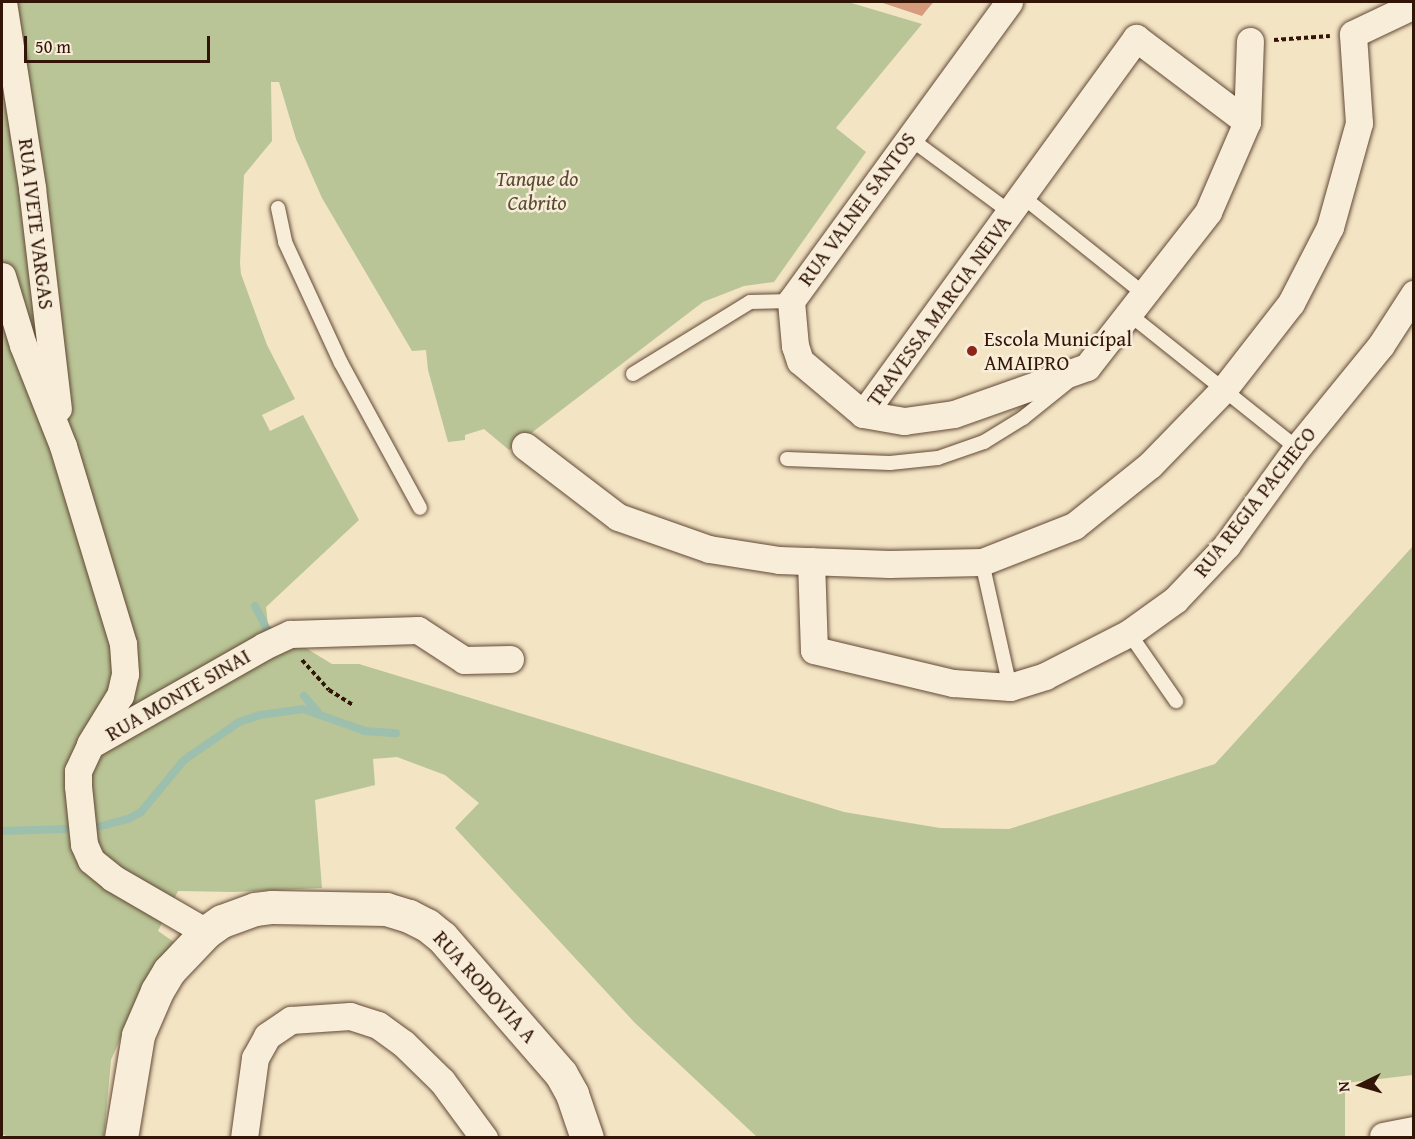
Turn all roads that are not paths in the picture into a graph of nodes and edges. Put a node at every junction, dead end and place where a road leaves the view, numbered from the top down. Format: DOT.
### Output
graph roads {
  1 [pos="3,2"];
  2 [pos="1009,2"];
  3 [pos="1413,5"];
  4 [pos="1250,41"];
  5 [pos="1247,122"];
  6 [pos="908,138"];
  7 [pos="1017,205"];
  8 [pos="278,208"];
  9 [pos="2,276"];
  10 [pos="1413,294"];
  11 [pos="791,301"];
  12 [pos="1137,304"];
  13 [pos="1087,367"];
  14 [pos="633,374"];
  15 [pos="1224,388"];
  16 [pos="863,414"];
  17 [pos="63,446"];
  18 [pos="525,446"];
  19 [pos="1297,448"];
  20 [pos="787,459"];
  21 [pos="420,508"];
  22 [pos="811,561"];
  23 [pos="982,562"];
  24 [pos="1129,633"];
  25 [pos="510,659"];
  26 [pos="1010,687"];
  27 [pos="1176,701"];
  28 [pos="90,745"];
  29 [pos="206,932"];
  30 [pos="1413,1130"];
  31 [pos="1383,1136"];
  32 [pos="122,1137"];
  33 [pos="244,1137"];
  34 [pos="484,1137"];
  35 [pos="587,1137"];
  1 -- 17 [label="street, RUA IVETE VARGAS"];
  2 -- 6 [label="street, RUA VALNEI SANTOS"];
  3 -- 15 [label="street"];
  4 -- 5 [label="street"];
  5 -- 7 [label="street, TRAVESSA MARCIA NEIVA"];
  5 -- 12 [label="street"];
  6 -- 7 [label="lane"];
  6 -- 11 [label="street, RUA VALNEI SANTOS"];
  7 -- 12 [label="lane"];
  7 -- 16 [label="street, TRAVESSA MARCIA NEIVA"];
  8 -- 21 [label="lane"];
  9 -- 17 [label="street, RUA IVETE VARGAS"];
  10 -- 19 [label="street, RUA REGIA PACHECO"];
  11 -- 14 [label="lane"];
  11 -- 16 [label="street, RUA VALNEI SANTOS"];
  12 -- 13 [label="street"];
  12 -- 15 [label="lane"];
  13 -- 16 [label="street, TRAVESSA MARCIA NEIVA"];
  13 -- 20 [label="lane"];
  15 -- 19 [label="lane"];
  15 -- 23 [label="street"];
  17 -- 28 [label="street, RUA IVETE VARGAS"];
  18 -- 22 [label="street"];
  19 -- 24 [label="street, RUA REGIA PACHECO"];
  22 -- 23 [label="street"];
  22 -- 26 [label="street, RUA REGIA PACHECO"];
  23 -- 26 [label="lane"];
  24 -- 26 [label="street, RUA REGIA PACHECO"];
  24 -- 27 [label="lane"];
  25 -- 28 [label="street, RUA MONTE SINAI"];
  28 -- 29 [label="street, RUA MONTE SINAI"];
  29 -- 32 [label="street, RUA RODOVIA A"];
  29 -- 35 [label="street, RUA RODOVIA A"];
  30 -- 31 [label="street"];
  33 -- 34 [label="street"];
}
